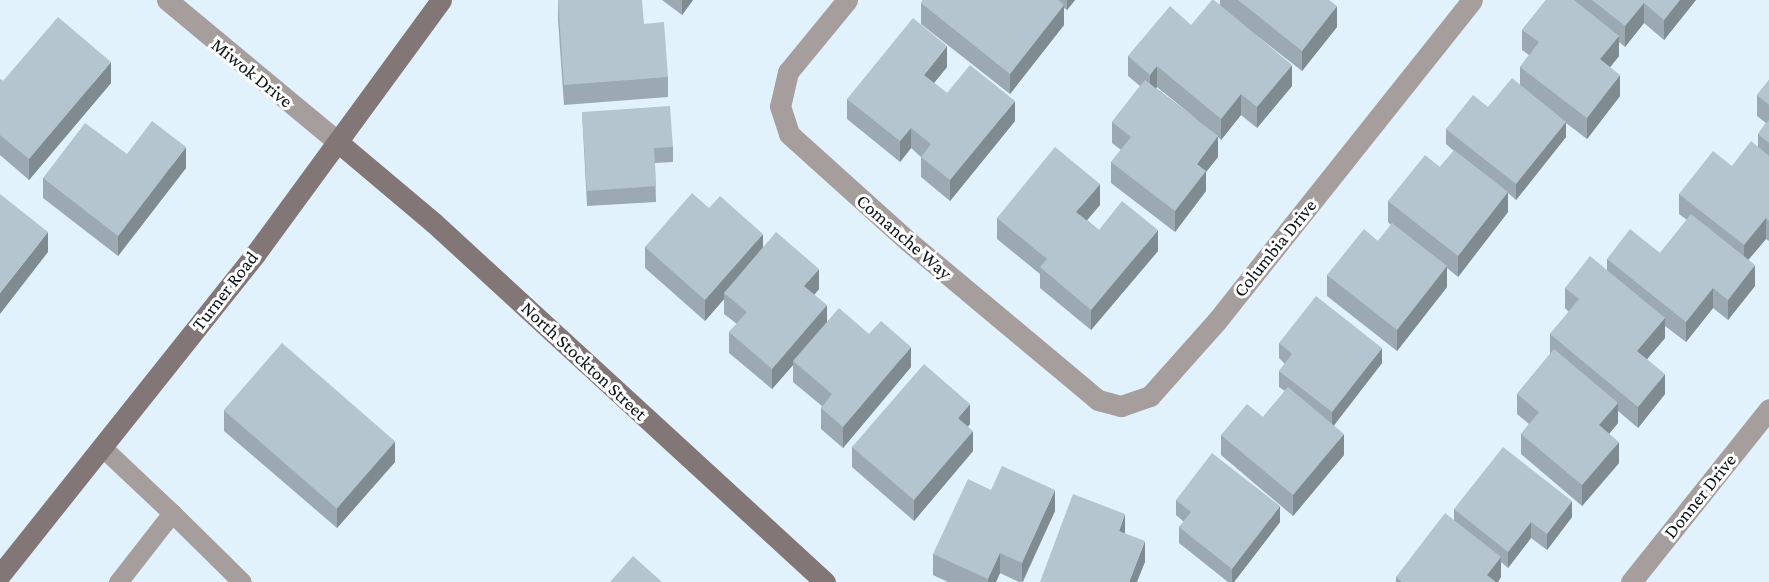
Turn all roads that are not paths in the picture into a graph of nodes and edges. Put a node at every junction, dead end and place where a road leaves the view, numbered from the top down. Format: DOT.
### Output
graph roads {
  1 [pos="166,0"];
  2 [pos="441,0"];
  3 [pos="847,0"];
  4 [pos="1472,0"];
  5 [pos="339,144"];
  6 [pos="1045,356"];
  7 [pos="1769,409"];
  8 [pos="102,447"];
  9 [pos="172,513"];
  10 [pos="0,574"];
  11 [pos="10,582"];
  12 [pos="118,582"];
  13 [pos="242,582"];
  14 [pos="825,582"];
  15 [pos="1631,582"];
  1 -- 5 [label="street, Miwok Drive"];
  2 -- 5 [label="main road, Turner Road"];
  3 -- 6 [label="street, Comanche Way"];
  4 -- 6 [label="street, Columbia Drive"];
  5 -- 8 [label="main road, Turner Road"];
  5 -- 14 [label="main road, North Stockton Street"];
  7 -- 15 [label="street, Donner Drive"];
  8 -- 9 [label="lane"];
  8 -- 10 [label="main road, Turner Road"];
  9 -- 12 [label="lane"];
  9 -- 13 [label="lane"];
  10 -- 11 [label="lane"];
}
